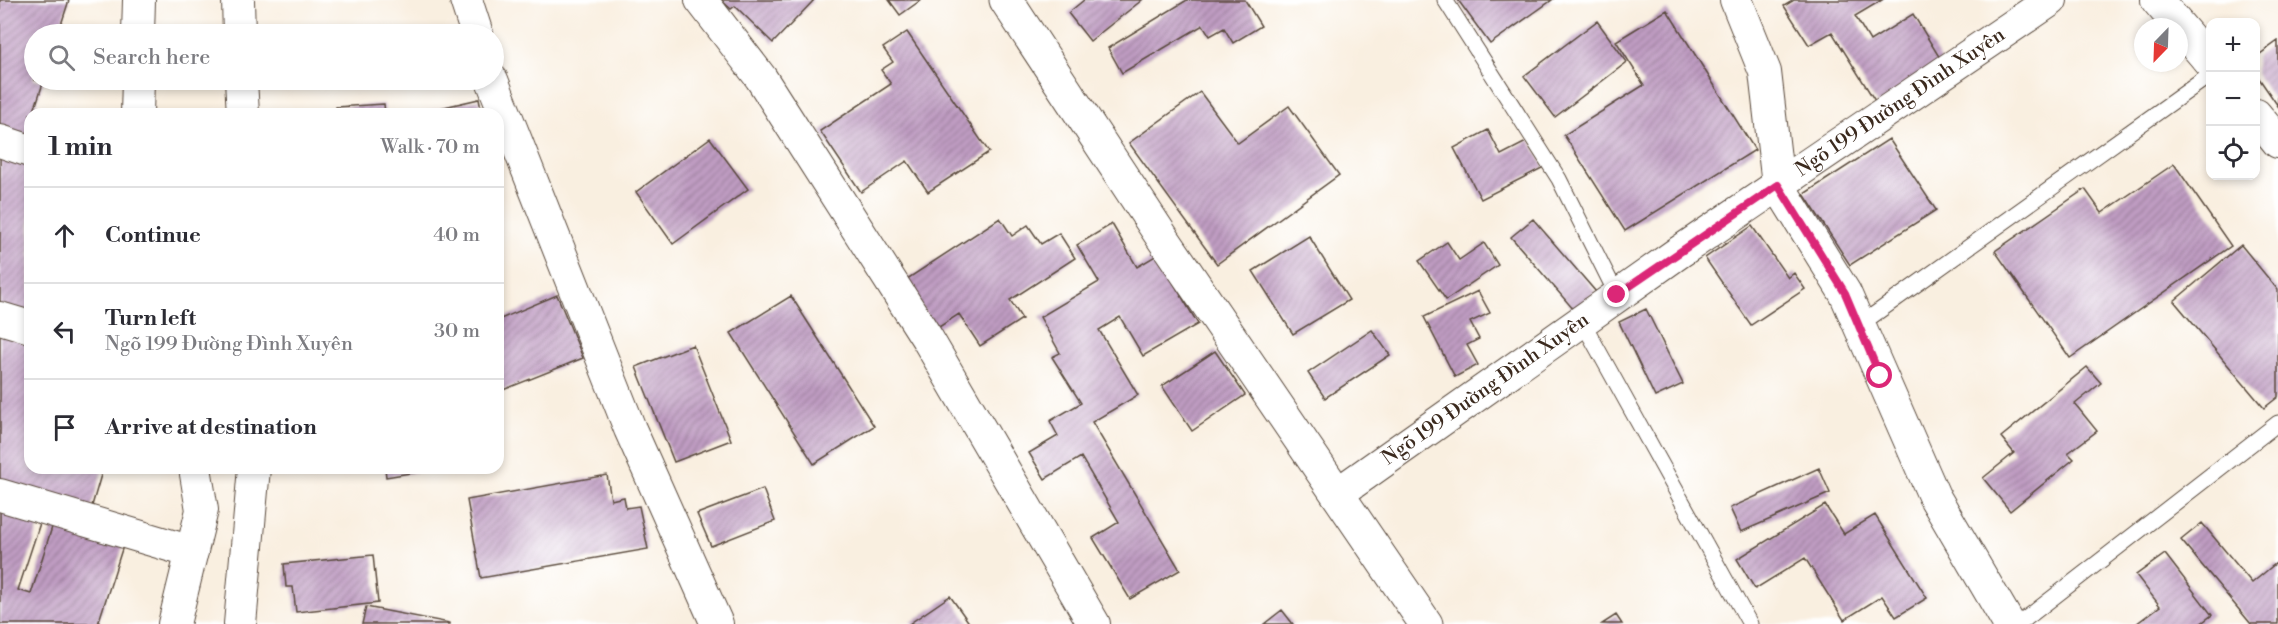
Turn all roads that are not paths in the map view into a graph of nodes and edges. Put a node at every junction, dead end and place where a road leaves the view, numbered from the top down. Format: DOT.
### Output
graph roads {
  1 [pos="139,0"];
  2 [pos="238,0"];
  3 [pos="466,0"];
  4 [pos="701,0"];
  5 [pos="1006,0"];
  6 [pos="1445,0"];
  7 [pos="1737,0"];
  8 [pos="2051,0"];
  9 [pos="2157,0"];
  10 [pos="138,24"];
  11 [pos="239,24"];
  12 [pos="474,24"];
  13 [pos="2206,56"];
  14 [pos="2206,79"];
  15 [pos="138,90"];
  16 [pos="242,90"];
  17 [pos="494,90"];
  18 [pos="137,108"];
  19 [pos="243,108"];
  20 [pos="498,108"];
  21 [pos="2260,120"];
  22 [pos="504,137"];
  23 [pos="0,141"];
  24 [pos="2278,142"];
  25 [pos="24,149"];
  26 [pos="508,156"];
  27 [pos="1778,185"];
  28 [pos="1617,295"];
  29 [pos="0,318"];
  30 [pos="1582,321"];
  31 [pos="24,325"];
  32 [pos="1858,326"];
  33 [pos="2278,423"];
  34 [pos="196,474"];
  35 [pos="254,474"];
  36 [pos="1337,494"];
  37 [pos="0,495"];
  38 [pos="192,552"];
  39 [pos="174,624"];
  40 [pos="240,624"];
  41 [pos="717,624"];
  42 [pos="1094,624"];
  43 [pos="1426,624"];
  44 [pos="1750,624"];
  45 [pos="2009,624"];
  46 [pos="2019,624"];
  1 -- 10 [label="street"];
  2 -- 11 [label="street"];
  3 -- 12 [label="street"];
  4 -- 42 [label="street"];
  5 -- 36 [label="street"];
  6 -- 28 [label="lane"];
  7 -- 27 [label="street"];
  8 -- 27 [label="street, Ngõ 199 Đường Đình Xuyên"];
  9 -- 13 [label="street"];
  14 -- 32 [label="lane"];
  15 -- 18 [label="street"];
  16 -- 19 [label="street"];
  17 -- 20 [label="street"];
  21 -- 24 [label="street"];
  22 -- 26 [label="street"];
  23 -- 25 [label="street"];
  26 -- 41 [label="street"];
  27 -- 28 [label="street, Ngõ 199 Đường Đình Xuyên"];
  27 -- 32 [label="street"];
  28 -- 30 [label="street, Ngõ 199 Đường Đình Xuyên"];
  29 -- 31 [label="street"];
  30 -- 36 [label="street, Ngõ 199 Đường Đình Xuyên"];
  30 -- 44 [label="lane"];
  32 -- 45 [label="street"];
  33 -- 46 [label="lane"];
  34 -- 38 [label="street"];
  35 -- 40 [label="street"];
  36 -- 43 [label="street"];
  37 -- 38 [label="street"];
  38 -- 39 [label="street"];
}
